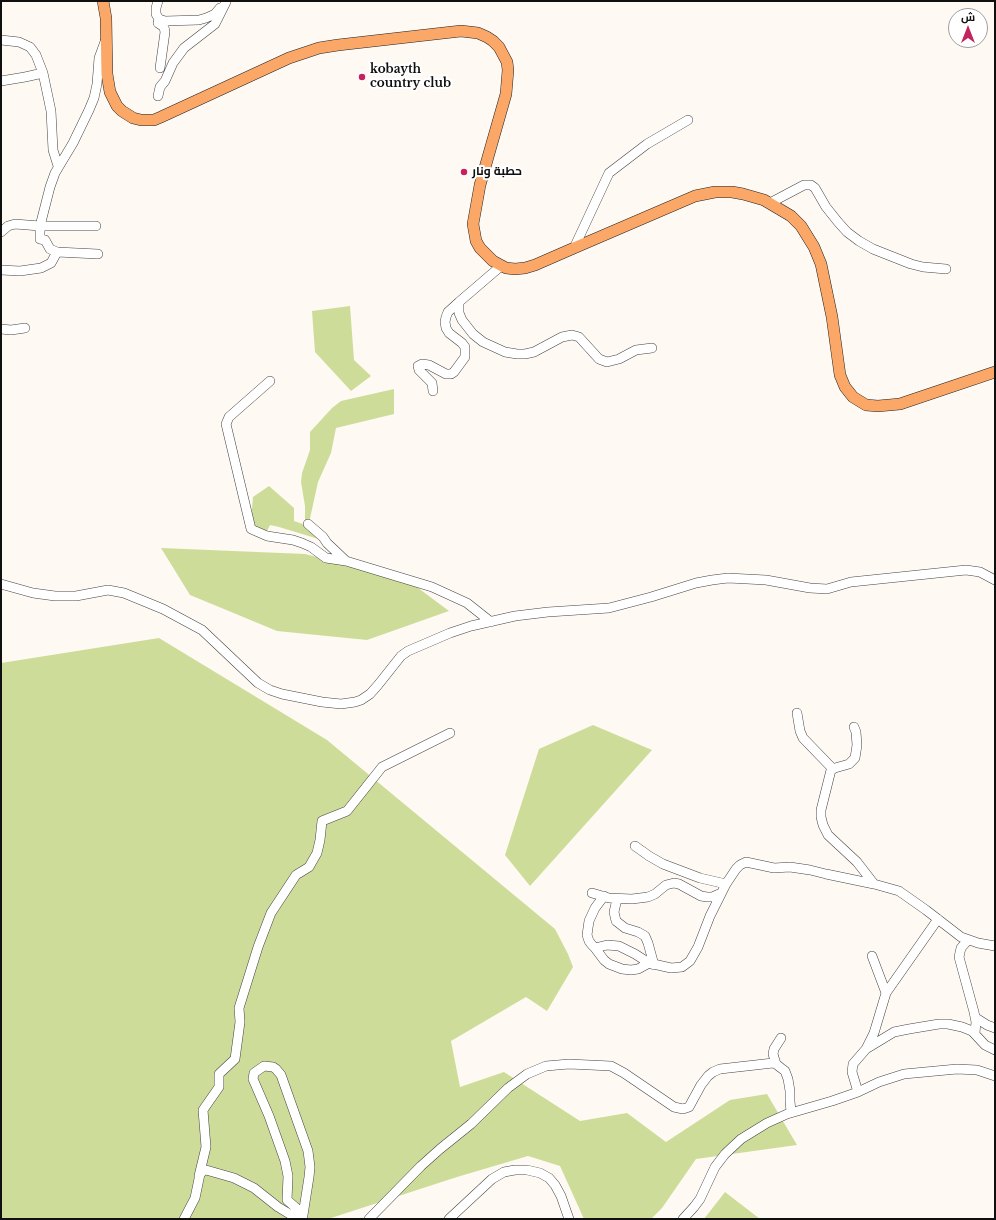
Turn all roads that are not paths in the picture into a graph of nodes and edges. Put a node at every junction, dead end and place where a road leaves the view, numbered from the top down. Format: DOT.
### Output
graph roads {
  1 [pos="103,1"];
  2 [pos="158,1"];
  3 [pos="226,1"];
  4 [pos="159,19"];
  5 [pos="106,38"];
  6 [pos="1,40"];
  7 [pos="160,68"];
  8 [pos="43,72"];
  9 [pos="1,81"];
  10 [pos="158,96"];
  11 [pos="688,120"];
  12 [pos="58,166"];
  13 [pos="770,203"];
  14 [pos="40,226"];
  15 [pos="96,226"];
  16 [pos="1,232"];
  17 [pos="574,248"];
  18 [pos="57,252"];
  19 [pos="98,254"];
  20 [pos="501,266"];
  21 [pos="946,268"];
  22 [pos="1,270"];
  23 [pos="459,302"];
  24 [pos="1,328"];
  25 [pos="25,328"];
  26 [pos="652,348"];
  27 [pos="995,372"];
  28 [pos="270,381"];
  29 [pos="433,391"];
  30 [pos="308,524"];
  31 [pos="346,561"];
  32 [pos="995,580"];
  33 [pos="1,584"];
  34 [pos="491,622"];
  35 [pos="797,713"];
  36 [pos="854,727"];
  37 [pos="450,733"];
  38 [pos="832,768"];
  39 [pos="635,846"];
  40 [pos="726,884"];
  41 [pos="874,884"];
  42 [pos="592,892"];
  43 [pos="721,893"];
  44 [pos="604,896"];
  45 [pos="617,899"];
  46 [pos="938,919"];
  47 [pos="968,940"];
  48 [pos="995,946"];
  49 [pos="595,948"];
  50 [pos="872,956"];
  51 [pos="651,964"];
  52 [pos="886,993"];
  53 [pos="976,1018"];
  54 [pos="995,1028"];
  55 [pos="975,1033"];
  56 [pos="781,1038"];
  57 [pos="866,1049"];
  58 [pos="995,1050"];
  59 [pos="776,1064"];
  60 [pos="995,1076"];
  61 [pos="790,1091"];
  62 [pos="858,1092"];
  63 [pos="801,1109"];
  64 [pos="791,1112"];
  65 [pos="199,1176"];
  66 [pos="700,1199"];
  67 [pos="301,1218"];
  68 [pos="184,1219"];
  69 [pos="369,1219"];
  70 [pos="449,1219"];
  71 [pos="569,1219"];
  72 [pos="682,1219"];
  73 [pos="688,1219"];
  1 -- 5 [label="main road"];
  2 -- 4 [label="street"];
  3 -- 4 [label="street"];
  3 -- 10 [label="street"];
  4 -- 7 [label="street"];
  5 -- 12 [label="street"];
  5 -- 20 [label="main road"];
  6 -- 8 [label="street"];
  8 -- 9 [label="street"];
  8 -- 12 [label="street"];
  11 -- 17 [label="street"];
  12 -- 14 [label="street"];
  13 -- 17 [label="main road"];
  13 -- 21 [label="street"];
  13 -- 27 [label="main road"];
  14 -- 15 [label="street"];
  14 -- 16 [label="street"];
  14 -- 18 [label="street"];
  17 -- 20 [label="main road"];
  18 -- 19 [label="street"];
  18 -- 22 [label="street"];
  20 -- 23 [label="street"];
  23 -- 26 [label="street"];
  23 -- 29 [label="street"];
  24 -- 25 [label="street"];
  28 -- 31 [label="street"];
  30 -- 31 [label="street"];
  31 -- 34 [label="street"];
  32 -- 34 [label="street"];
  33 -- 34 [label="street"];
  35 -- 38 [label="street"];
  36 -- 38 [label="street"];
  37 -- 65 [label="street"];
  38 -- 41 [label="street"];
  39 -- 40 [label="street"];
  40 -- 41 [label="street"];
  40 -- 43 [label="street"];
  41 -- 46 [label="street"];
  42 -- 44 [label="street"];
  43 -- 45 [label="street"];
  43 -- 51 [label="street"];
  44 -- 45 [label="street"];
  44 -- 49 [label="street"];
  45 -- 51 [label="street"];
  46 -- 47 [label="street"];
  46 -- 52 [label="street"];
  47 -- 48 [label="street"];
  47 -- 53 [label="street"];
  49 -- 51 [label="street"];
  49 -- 51 [label="street"];
  50 -- 52 [label="street"];
  52 -- 57 [label="street"];
  53 -- 54 [label="street"];
  53 -- 55 [label="street"];
  55 -- 57 [label="street"];
  55 -- 58 [label="street"];
  56 -- 59 [label="street"];
  57 -- 62 [label="street"];
  59 -- 61 [label="street"];
  59 -- 69 [label="street"];
  60 -- 62 [label="street"];
  61 -- 63 [label="street"];
  61 -- 64 [label="street"];
  62 -- 63 [label="street"];
  63 -- 64 [label="street"];
  64 -- 66 [label="street"];
  65 -- 67 [label="street"];
  65 -- 68 [label="street"];
  66 -- 72 [label="street"];
  66 -- 73 [label="street"];
  67 -- 67 [label="street"];
  70 -- 71 [label="street"];
}
